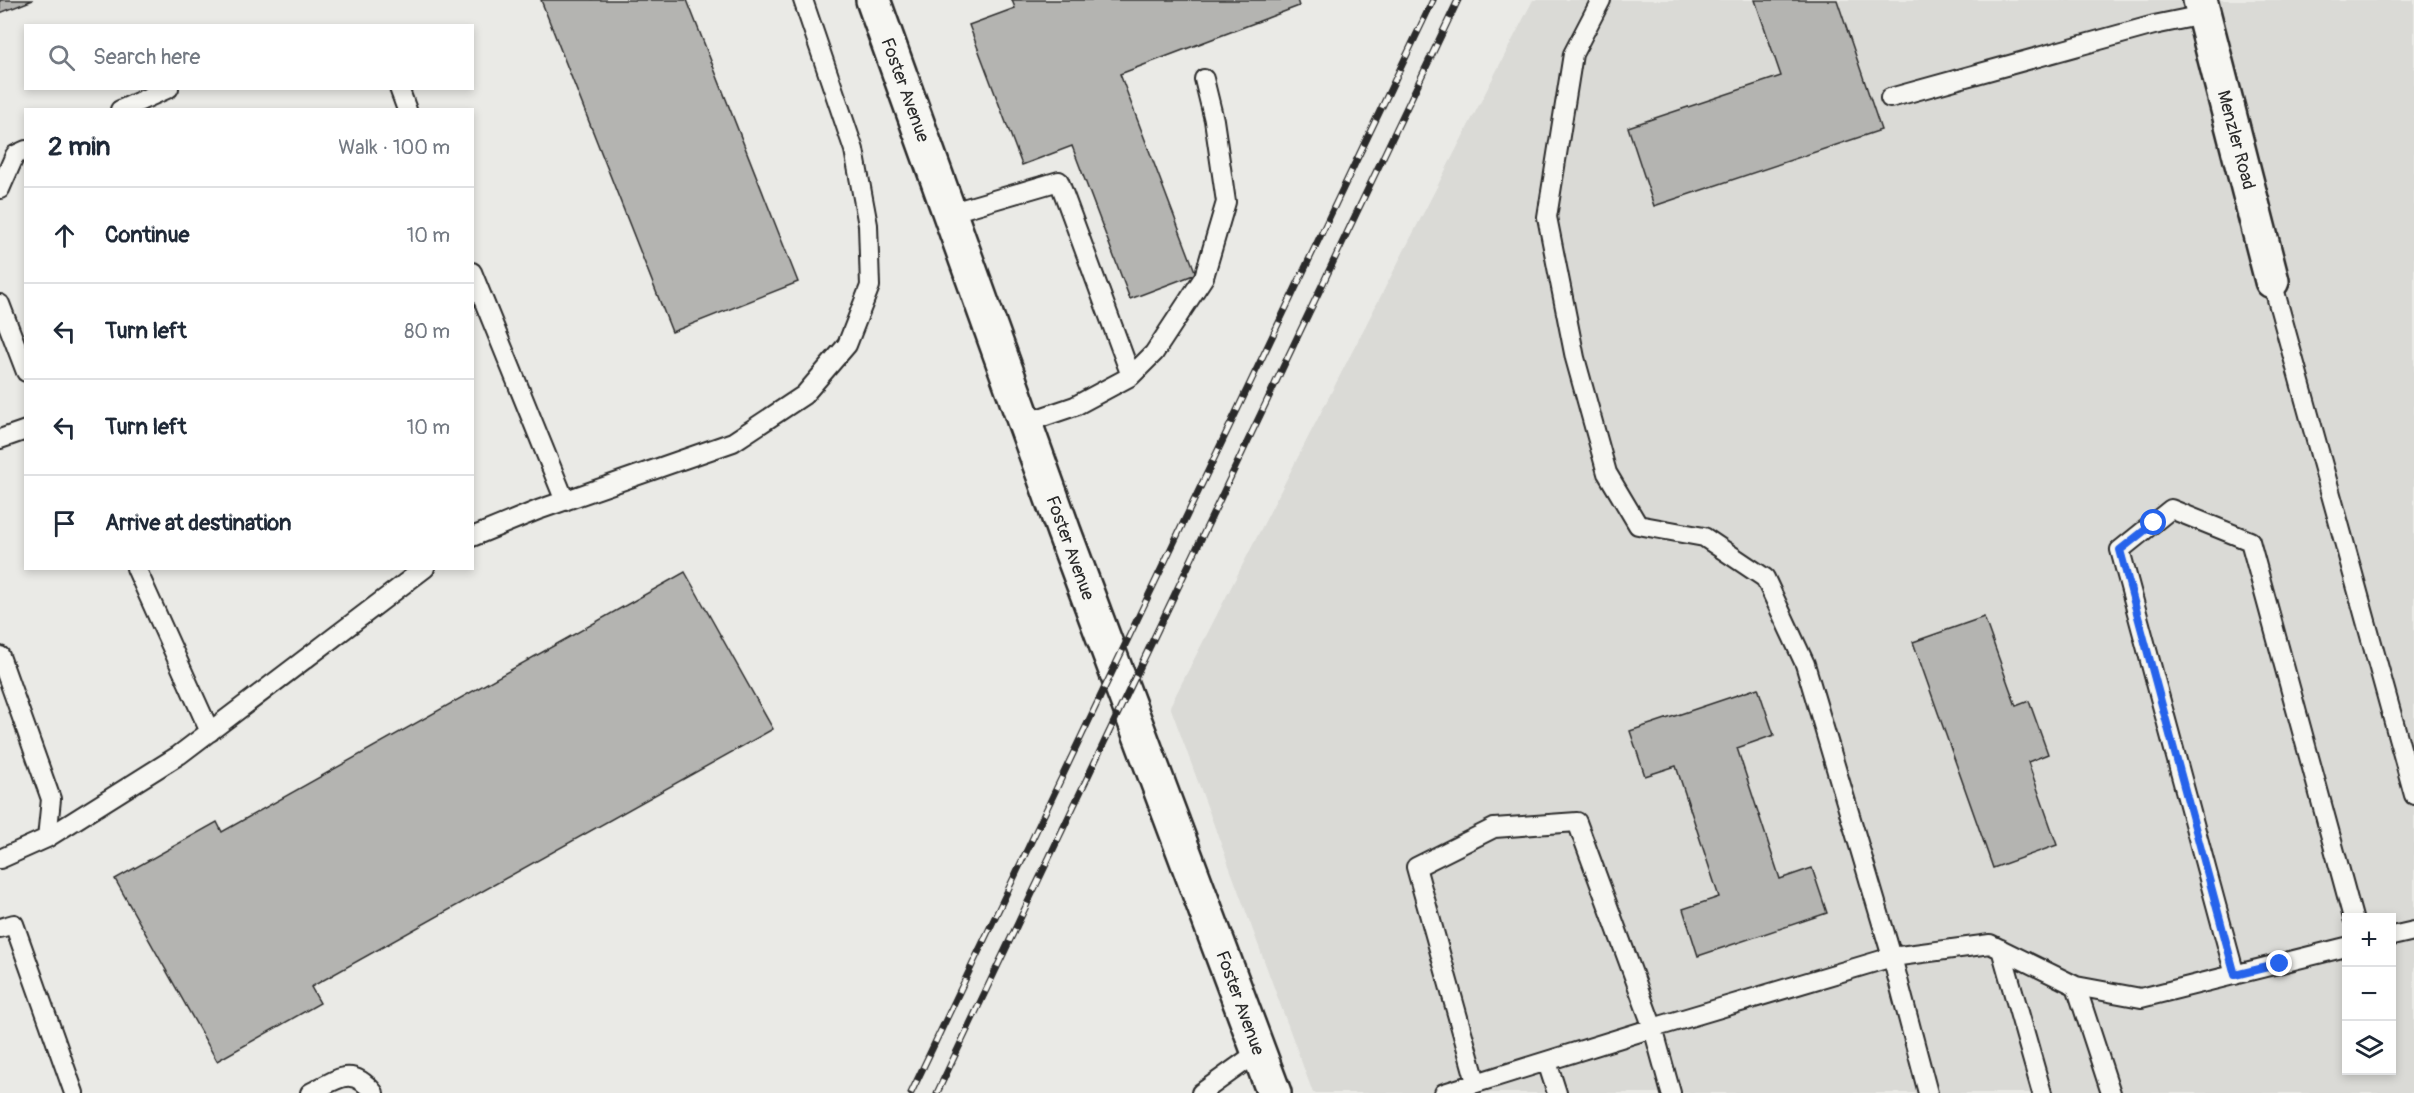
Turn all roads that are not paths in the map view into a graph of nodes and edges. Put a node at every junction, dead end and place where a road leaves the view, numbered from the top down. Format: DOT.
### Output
graph roads {
  1 [pos="803,0"];
  2 [pos="873,0"];
  3 [pos="1601,0"];
  4 [pos="2202,7"];
  5 [pos="1204,79"];
  6 [pos="165,90"];
  7 [pos="400,90"];
  8 [pos="1890,98"];
  9 [pos="124,108"];
  10 [pos="406,108"];
  11 [pos="24,151"];
  12 [pos="0,189"];
  13 [pos="949,213"];
  14 [pos="474,277"];
  15 [pos="2272,281"];
  16 [pos="0,304"];
  17 [pos="24,367"];
  18 [pos="1131,375"];
  19 [pos="1025,423"];
  20 [pos="24,431"];
  21 [pos="0,439"];
  22 [pos="565,501"];
  23 [pos="474,536"];
  24 [pos="137,570"];
  25 [pos="422,570"];
  26 [pos="0,656"];
  27 [pos="210,732"];
  28 [pos="2414,795"];
  29 [pos="47,838"];
  30 [pos="0,859"];
  31 [pos="2352,913"];
  32 [pos="0,928"];
  33 [pos="2414,931"];
  34 [pos="2396,935"];
  35 [pos="2342,948"];
  36 [pos="2001,949"];
  37 [pos="1892,957"];
  38 [pos="2235,975"];
  39 [pos="2076,986"];
  40 [pos="1653,1028"];
  41 [pos="1258,1052"];
  42 [pos="1547,1062"];
  43 [pos="1476,1082"];
  44 [pos="75,1093"];
  45 [pos="310,1093"];
  46 [pos="374,1093"];
  47 [pos="1201,1093"];
  48 [pos="1274,1093"];
  49 [pos="1444,1093"];
  50 [pos="1557,1093"];
  51 [pos="1671,1093"];
  52 [pos="1928,1093"];
  53 [pos="2043,1093"];
  54 [pos="2111,1093"];
  1 -- 22 [label="lane"];
  2 -- 13 [label="main road, Foster Avenue"];
  3 -- 37 [label="lane"];
  4 -- 8 [label="lane"];
  4 -- 15 [label="main road, Menzler Road"];
  5 -- 18 [label="lane"];
  6 -- 9 [label="lane"];
  7 -- 10 [label="lane"];
  11 -- 12 [label="lane"];
  13 -- 18 [label="lane"];
  13 -- 19 [label="main road, Foster Avenue"];
  14 -- 22 [label="lane"];
  15 -- 28 [label="lane"];
  16 -- 17 [label="lane"];
  18 -- 19 [label="lane"];
  19 -- 41 [label="main road, Foster Avenue"];
  20 -- 21 [label="lane"];
  22 -- 23 [label="lane"];
  24 -- 27 [label="lane"];
  25 -- 27 [label="lane"];
  26 -- 29 [label="lane"];
  27 -- 29 [label="lane"];
  29 -- 30 [label="lane"];
  31 -- 38 [label="lane"];
  32 -- 44 [label="lane"];
  33 -- 34 [label="lane"];
  35 -- 38 [label="lane"];
  36 -- 37 [label="lane"];
  36 -- 39 [label="lane"];
  36 -- 53 [label="lane"];
  37 -- 40 [label="lane"];
  37 -- 52 [label="lane"];
  38 -- 39 [label="lane"];
  39 -- 54 [label="lane"];
  40 -- 42 [label="lane"];
  40 -- 43 [label="lane"];
  40 -- 51 [label="lane"];
  41 -- 47 [label="lane"];
  41 -- 48 [label="main road, Foster Avenue"];
  42 -- 43 [label="lane"];
  42 -- 50 [label="lane"];
  43 -- 49 [label="lane"];
  45 -- 46 [label="lane"];
}
